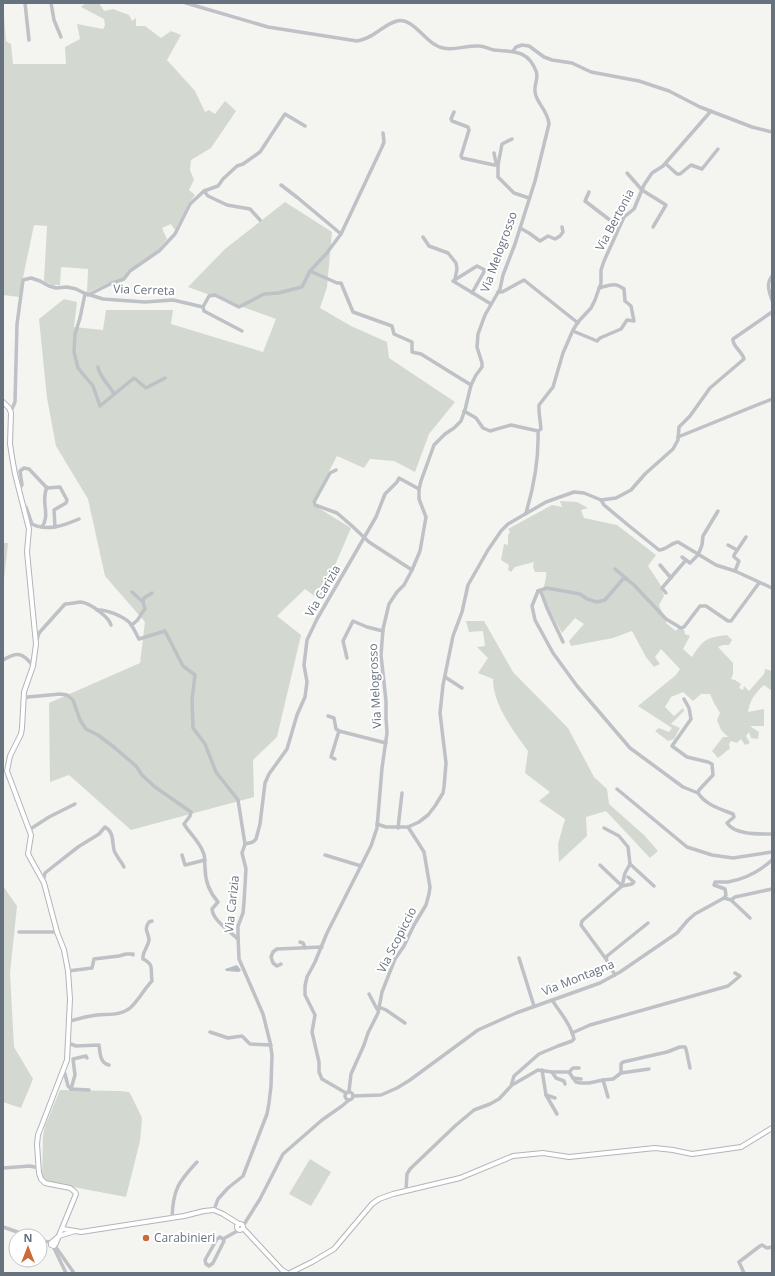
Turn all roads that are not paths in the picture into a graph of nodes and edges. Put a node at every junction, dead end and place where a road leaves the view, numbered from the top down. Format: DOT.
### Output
graph roads {
  1 [pos="26,3"];
  2 [pos="51,3"];
  3 [pos="186,3"];
  4 [pos="61,37"];
  5 [pos="29,40"];
  6 [pos="513,51"];
  7 [pos="711,111"];
  8 [pos="454,112"];
  9 [pos="305,126"];
  10 [pos="772,132"];
  11 [pos="383,133"];
  12 [pos="512,139"];
  13 [pos="718,149"];
  14 [pos="494,153"];
  15 [pos="666,164"];
  16 [pos="498,165"];
  17 [pos="627,172"];
  18 [pos="281,185"];
  19 [pos="642,190"];
  20 [pos="204,191"];
  21 [pos="589,192"];
  22 [pos="529,198"];
  23 [pos="260,220"];
  24 [pos="562,227"];
  25 [pos="652,227"];
  26 [pos="520,228"];
  27 [pos="619,228"];
  28 [pos="341,234"];
  29 [pos="423,237"];
  30 [pos="310,271"];
  31 [pos="772,276"];
  32 [pos="455,279"];
  33 [pos="599,288"];
  34 [pos="498,292"];
  35 [pos="472,293"];
  36 [pos="86,294"];
  37 [pos="772,300"];
  38 [pos="491,304"];
  39 [pos="203,307"];
  40 [pos="772,312"];
  41 [pos="578,323"];
  42 [pos="242,330"];
  43 [pos="573,331"];
  44 [pos="98,367"];
  45 [pos="165,378"];
  46 [pos="471,385"];
  47 [pos="114,394"];
  48 [pos="772,400"];
  49 [pos="3,402"];
  50 [pos="10,411"];
  51 [pos="464,411"];
  52 [pos="538,431"];
  53 [pos="678,437"];
  54 [pos="336,470"];
  55 [pos="47,487"];
  56 [pos="19,489"];
  57 [pos="419,489"];
  58 [pos="601,500"];
  59 [pos="24,507"];
  60 [pos="718,511"];
  61 [pos="526,513"];
  62 [pos="79,518"];
  63 [pos="42,526"];
  64 [pos="56,528"];
  65 [pos="746,537"];
  66 [pos="364,538"];
  67 [pos="728,545"];
  68 [pos="737,550"];
  69 [pos="698,555"];
  70 [pos="682,557"];
  71 [pos="686,560"];
  72 [pos="660,565"];
  73 [pos="615,569"];
  74 [pos="412,570"];
  75 [pos="735,571"];
  76 [pos="671,578"];
  77 [pos="626,579"];
  78 [pos="760,583"];
  79 [pos="772,588"];
  80 [pos="538,591"];
  81 [pos="132,592"];
  82 [pos="152,593"];
  83 [pos="666,593"];
  84 [pos="143,602"];
  85 [pos="97,610"];
  86 [pos="111,625"];
  87 [pos="131,625"];
  88 [pos="383,631"];
  89 [pos="563,642"];
  90 [pos="36,644"];
  91 [pos="347,658"];
  92 [pos="3,660"];
  93 [pos="33,666"];
  94 [pos="445,677"];
  95 [pos="462,688"];
  96 [pos="684,699"];
  97 [pos="23,701"];
  98 [pos="328,716"];
  99 [pos="339,731"];
  100 [pos="386,743"];
  101 [pos="335,759"];
  102 [pos="617,789"];
  103 [pos="402,793"];
  104 [pos="698,793"];
  105 [pos="75,804"];
  106 [pos="377,824"];
  107 [pos="408,827"];
  108 [pos="398,828"];
  109 [pos="604,828"];
  110 [pos="29,830"];
  111 [pos="772,834"];
  112 [pos="245,844"];
  113 [pos="772,852"];
  114 [pos="325,854"];
  115 [pos="182,855"];
  116 [pos="205,860"];
  117 [pos="772,860"];
  118 [pos="630,864"];
  119 [pos="185,865"];
  120 [pos="124,866"];
  121 [pos="361,866"];
  122 [pos="600,866"];
  123 [pos="187,870"];
  124 [pos="628,877"];
  125 [pos="43,881"];
  126 [pos="622,886"];
  127 [pos="654,886"];
  128 [pos="772,889"];
  129 [pos="724,898"];
  130 [pos="731,900"];
  131 [pos="750,918"];
  132 [pos="152,921"];
  133 [pos="648,923"];
  134 [pos="592,930"];
  135 [pos="19,932"];
  136 [pos="57,932"];
  137 [pos="587,932"];
  138 [pos="238,939"];
  139 [pos="300,942"];
  140 [pos="322,947"];
  141 [pos="305,948"];
  142 [pos="133,955"];
  143 [pos="519,958"];
  144 [pos="606,959"];
  145 [pos="281,964"];
  146 [pos="68,971"];
  147 [pos="735,973"];
  148 [pos="615,975"];
  149 [pos="369,994"];
  150 [pos="552,1000"];
  151 [pos="534,1006"];
  152 [pos="379,1008"];
  153 [pos="70,1021"];
  154 [pos="405,1023"];
  155 [pos="210,1032"];
  156 [pos="572,1033"];
  157 [pos="68,1043"];
  158 [pos="271,1045"];
  159 [pos="87,1058"];
  160 [pos="109,1065"];
  161 [pos="579,1068"];
  162 [pos="690,1068"];
  163 [pos="649,1069"];
  164 [pos="542,1070"];
  165 [pos="63,1071"];
  166 [pos="552,1072"];
  167 [pos="569,1072"];
  168 [pos="621,1073"];
  169 [pos="573,1078"];
  170 [pos="581,1079"];
  171 [pos="603,1080"];
  172 [pos="565,1084"];
  173 [pos="512,1085"];
  174 [pos="71,1089"];
  175 [pos="89,1090"];
  176 [pos="347,1092"];
  177 [pos="546,1094"];
  178 [pos="353,1096"];
  179 [pos="608,1097"];
  180 [pos="555,1098"];
  181 [pos="349,1100"];
  182 [pos="557,1114"];
  183 [pos="772,1128"];
  184 [pos="197,1162"];
  185 [pos="3,1168"];
  186 [pos="39,1168"];
  187 [pos="406,1190"];
  188 [pos="214,1210"];
  189 [pos="172,1218"];
  190 [pos="65,1224"];
  191 [pos="240,1227"];
  192 [pos="63,1229"];
  193 [pos="69,1231"];
  194 [pos="59,1236"];
  195 [pos="223,1239"];
  196 [pos="48,1243"];
  197 [pos="53,1244"];
  198 [pos="772,1247"];
  199 [pos="285,1272"];
  200 [pos="66,1273"];
  201 [pos="74,1273"];
  202 [pos="292,1273"];
  203 [pos="744,1273"];
  1 -- 5 [label="street"];
  2 -- 4 [label="street"];
  3 -- 6 [label="street, Via Melogrosso"];
  6 -- 7 [label="street"];
  6 -- 22 [label="street, Via Melogrosso"];
  7 -- 10 [label="street"];
  7 -- 15 [label="street, Via Bertonia"];
  8 -- 16 [label="street"];
  9 -- 20 [label="street"];
  11 -- 28 [label="street"];
  12 -- 16 [label="street"];
  13 -- 15 [label="street"];
  14 -- 16 [label="street"];
  15 -- 19 [label="street, Via Bertonia"];
  16 -- 22 [label="street"];
  17 -- 19 [label="street"];
  18 -- 28 [label="street"];
  19 -- 25 [label="street"];
  19 -- 27 [label="street, Via Bertonia"];
  20 -- 23 [label="street"];
  20 -- 36 [label="street"];
  21 -- 27 [label="street"];
  22 -- 26 [label="street, Via Melogrosso"];
  24 -- 26 [label="street"];
  26 -- 34 [label="street, Via Melogrosso"];
  27 -- 33 [label="street, Via Bertonia"];
  28 -- 30 [label="street"];
  29 -- 32 [label="street"];
  30 -- 39 [label="street"];
  30 -- 46 [label="street"];
  31 -- 37 [label="street"];
  32 -- 35 [label="street"];
  32 -- 35 [label="street"];
  33 -- 41 [label="street, Via Bertonia"];
  33 -- 43 [label="street"];
  34 -- 38 [label="street, Via Melogrosso"];
  34 -- 41 [label="street"];
  35 -- 38 [label="street"];
  36 -- 39 [label="street, Via Cerreta"];
  36 -- 47 [label="street"];
  36 -- 50 [label="street, Via Cerreta"];
  38 -- 46 [label="street, Via Melogrosso"];
  39 -- 42 [label="street"];
  40 -- 53 [label="street"];
  41 -- 43 [label="street, Via Bertonia"];
  43 -- 52 [label="street, Via Bertonia"];
  44 -- 47 [label="street"];
  45 -- 47 [label="street"];
  46 -- 51 [label="street, Via Melogrosso"];
  48 -- 53 [label="street"];
  49 -- 50 [label="main road"];
  50 -- 56 [label="main road"];
  51 -- 52 [label="street"];
  51 -- 57 [label="street, Via Melogrosso"];
  52 -- 61 [label="street, Via Bertonia"];
  53 -- 58 [label="street"];
  54 -- 66 [label="street"];
  55 -- 56 [label="street"];
  55 -- 63 [label="street"];
  55 -- 64 [label="street"];
  56 -- 59 [label="main road"];
  57 -- 66 [label="street, Via Carizia"];
  57 -- 74 [label="street, Via Melogrosso"];
  58 -- 61 [label="street"];
  58 -- 69 [label="street"];
  59 -- 63 [label="street"];
  59 -- 90 [label="main road"];
  60 -- 69 [label="street"];
  61 -- 94 [label="street"];
  62 -- 64 [label="street"];
  63 -- 64 [label="street"];
  65 -- 68 [label="street"];
  66 -- 74 [label="street"];
  66 -- 112 [label="street, Via Carizia"];
  67 -- 68 [label="street"];
  68 -- 75 [label="street"];
  69 -- 71 [label="street"];
  69 -- 75 [label="street"];
  70 -- 71 [label="street"];
  71 -- 76 [label="street"];
  72 -- 76 [label="street"];
  73 -- 77 [label="street"];
  74 -- 88 [label="street, Via Melogrosso"];
  75 -- 78 [label="street"];
  76 -- 83 [label="street"];
  77 -- 78 [label="street"];
  77 -- 80 [label="street"];
  78 -- 79 [label="street"];
  80 -- 89 [label="street"];
  80 -- 104 [label="street"];
  81 -- 84 [label="street"];
  82 -- 84 [label="street"];
  84 -- 87 [label="street"];
  85 -- 86 [label="street"];
  85 -- 87 [label="street"];
  85 -- 90 [label="street"];
  87 -- 112 [label="street"];
  88 -- 91 [label="street"];
  88 -- 100 [label="street, Via Melogrosso"];
  90 -- 93 [label="main road"];
  92 -- 93 [label="street"];
  93 -- 97 [label="main road"];
  94 -- 95 [label="street"];
  94 -- 107 [label="street"];
  96 -- 104 [label="street"];
  97 -- 110 [label="main road"];
  97 -- 116 [label="street"];
  98 -- 99 [label="street"];
  99 -- 100 [label="street"];
  99 -- 101 [label="street"];
  100 -- 106 [label="street, Via Melogrosso"];
  102 -- 113 [label="street"];
  103 -- 108 [label="street"];
  104 -- 111 [label="street"];
  105 -- 110 [label="street"];
  106 -- 108 [label="street"];
  106 -- 121 [label="street, Via Melogrosso"];
  107 -- 108 [label="street"];
  107 -- 152 [label="street, Via Scopiccio"];
  109 -- 118 [label="street"];
  110 -- 125 [label="main road"];
  112 -- 138 [label="street, Via Carizia"];
  114 -- 121 [label="street"];
  115 -- 119 [label="street"];
  116 -- 119 [label="street"];
  116 -- 138 [label="street"];
  117 -- 129 [label="street"];
  118 -- 126 [label="street"];
  118 -- 127 [label="street"];
  119 -- 123 [label="street"];
  120 -- 125 [label="street"];
  121 -- 140 [label="street, Via Melogrosso"];
  122 -- 126 [label="street"];
  124 -- 126 [label="street"];
  125 -- 136 [label="main road"];
  126 -- 137 [label="street"];
  128 -- 130 [label="street"];
  129 -- 130 [label="street"];
  129 -- 148 [label="street, Via Montagna"];
  130 -- 131 [label="street"];
  132 -- 153 [label="street"];
  133 -- 144 [label="street"];
  134 -- 137 [label="street"];
  135 -- 136 [label="street"];
  136 -- 146 [label="main road"];
  137 -- 144 [label="street"];
  138 -- 158 [label="street, Via Carizia"];
  139 -- 141 [label="street"];
  140 -- 141 [label="street"];
  140 -- 176 [label="street, Via Melogrosso"];
  141 -- 145 [label="street"];
  142 -- 146 [label="street"];
  143 -- 151 [label="street"];
  144 -- 148 [label="street"];
  146 -- 153 [label="main road"];
  147 -- 156 [label="street"];
  148 -- 150 [label="street, Via Montagna"];
  149 -- 152 [label="street"];
  150 -- 151 [label="street, Via Montagna"];
  150 -- 156 [label="street"];
  151 -- 178 [label="street, Via Montagna"];
  152 -- 154 [label="street"];
  152 -- 176 [label="street, Via Scopiccio"];
  153 -- 157 [label="main road"];
  155 -- 158 [label="street"];
  156 -- 173 [label="street"];
  157 -- 160 [label="street"];
  157 -- 165 [label="main road"];
  158 -- 188 [label="street, Via Carizia"];
  159 -- 174 [label="street"];
  161 -- 167 [label="street"];
  162 -- 168 [label="street"];
  163 -- 168 [label="street"];
  164 -- 166 [label="street"];
  164 -- 173 [label="street"];
  164 -- 177 [label="street"];
  165 -- 174 [label="street"];
  165 -- 186 [label="main road"];
  166 -- 167 [label="street"];
  166 -- 172 [label="street"];
  167 -- 169 [label="street"];
  168 -- 171 [label="street"];
  169 -- 170 [label="street"];
  169 -- 171 [label="street"];
  171 -- 179 [label="street"];
  173 -- 187 [label="street"];
  174 -- 175 [label="street"];
  176 -- 178 [label="street"];
  176 -- 181 [label="street"];
  177 -- 180 [label="street"];
  177 -- 182 [label="street"];
  178 -- 181 [label="street"];
  181 -- 191 [label="street"];
  183 -- 187 [label="main road"];
  184 -- 189 [label="street"];
  185 -- 186 [label="street"];
  186 -- 190 [label="main road"];
  187 -- 202 [label="main road"];
  188 -- 189 [label="main road"];
  188 -- 191 [label="main road"];
  189 -- 193 [label="main road"];
  190 -- 192 [label="main road"];
  190 -- 193 [label="main road"];
  191 -- 195 [label="street"];
  191 -- 199 [label="main road"];
  192 -- 193 [label="main road"];
  192 -- 194 [label="main road"];
  193 -- 194 [label="main road"];
  194 -- 197 [label="main road"];
  195 -- 195 [label="street"];
  196 -- 197 [label="street"];
  197 -- 200 [label="street"];
  197 -- 201 [label="street"];
  198 -- 203 [label="street"];
}
